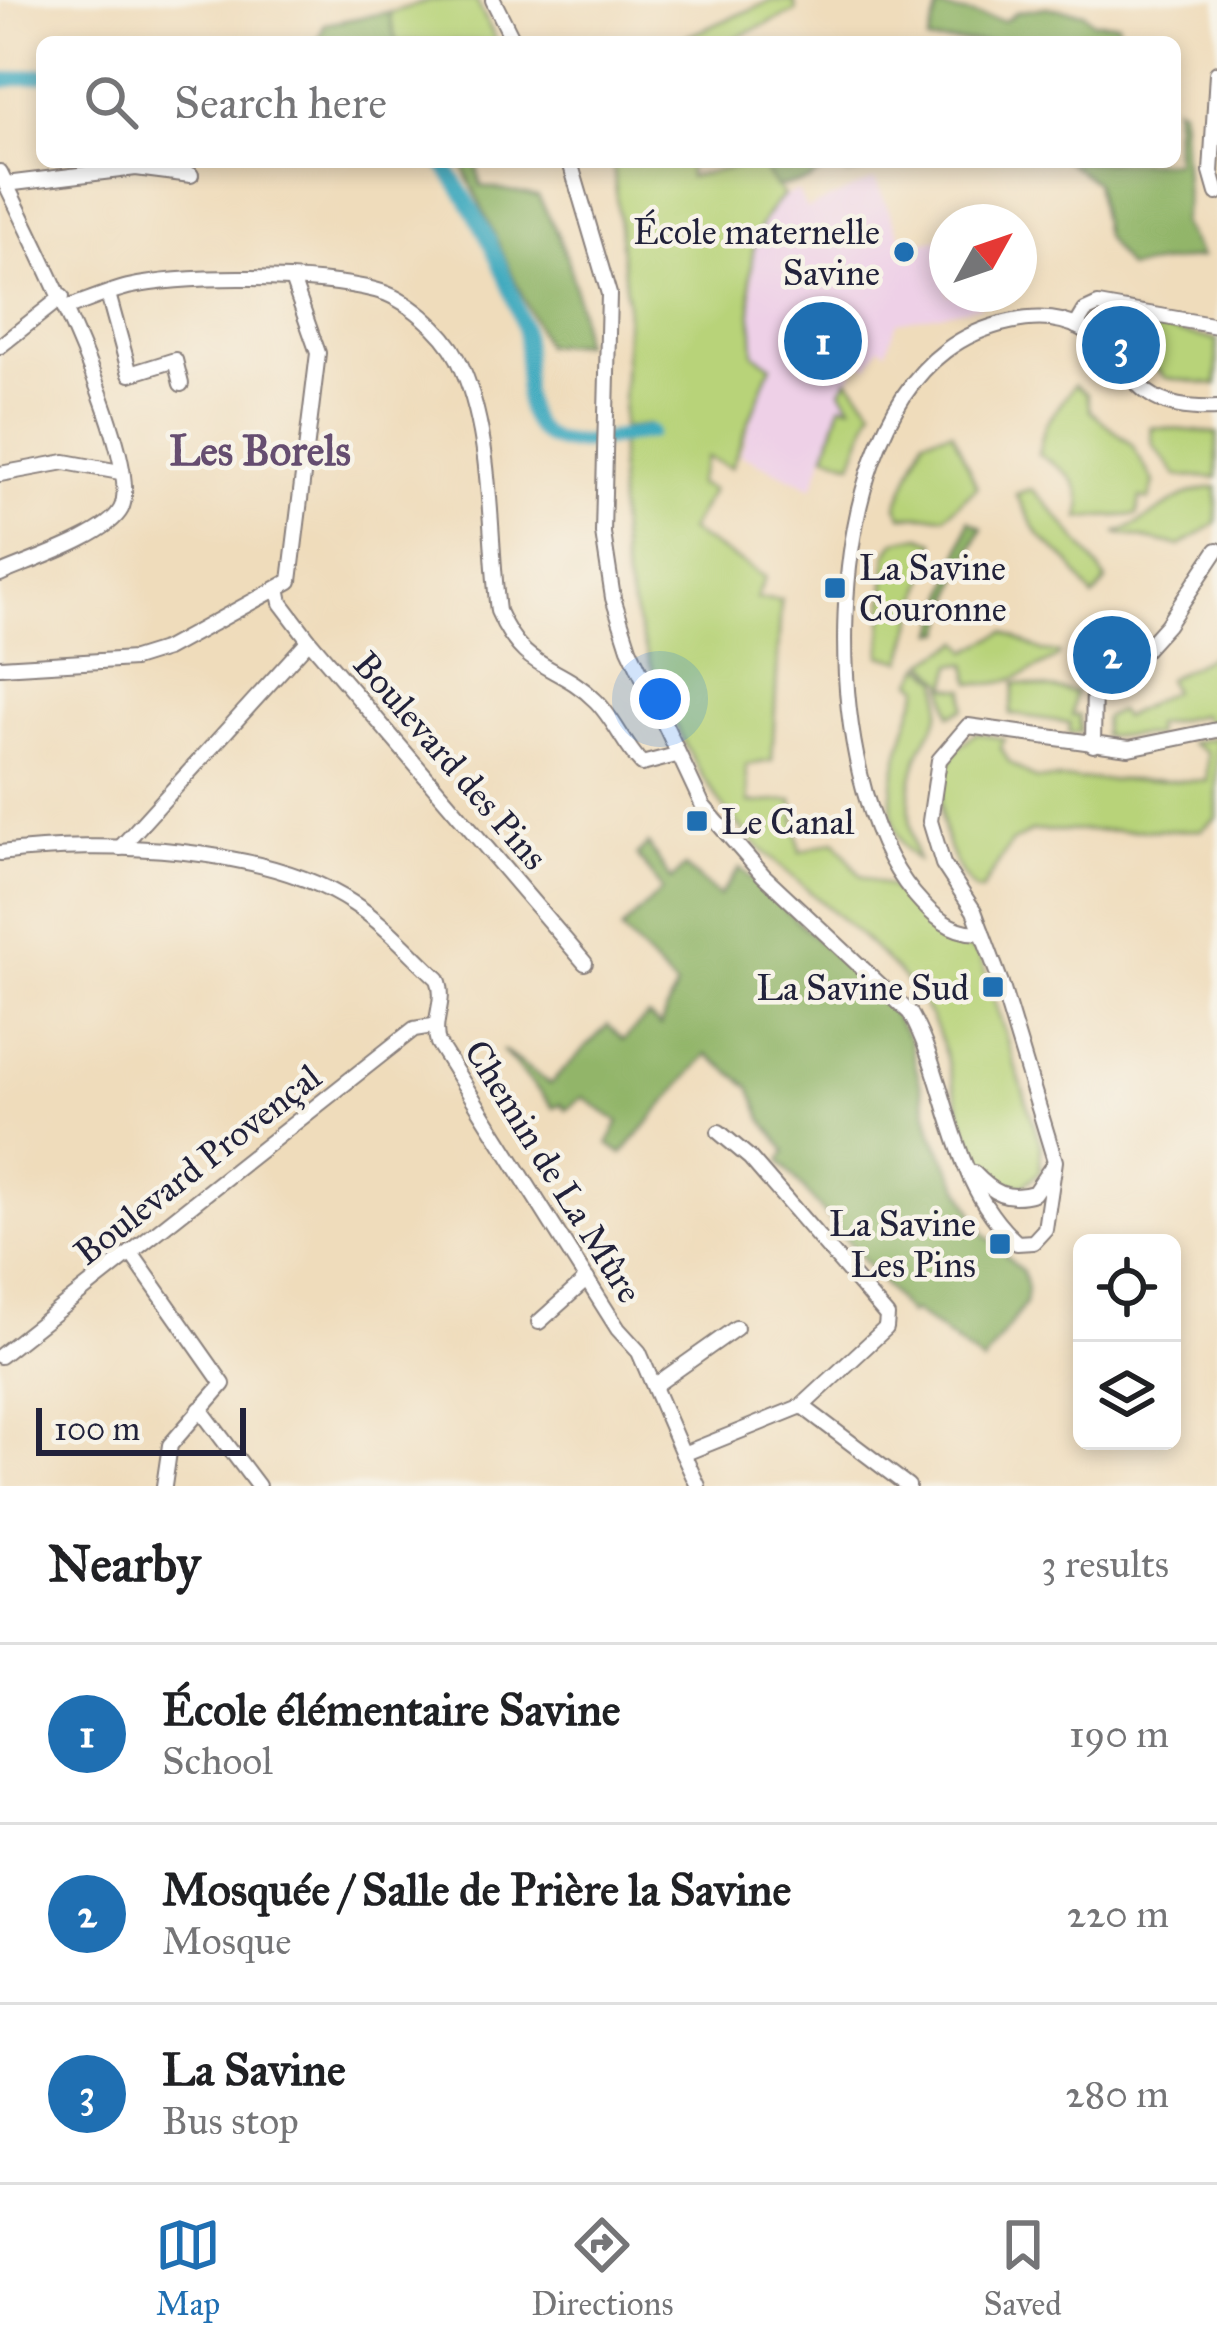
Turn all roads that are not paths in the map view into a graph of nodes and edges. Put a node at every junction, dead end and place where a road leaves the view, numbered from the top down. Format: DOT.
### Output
graph roads {
  1 [pos="494,0"];
  2 [pos="511,36"];
  3 [pos="1217,73"];
  4 [pos="572,168"];
  5 [pos="191,175"];
  6 [pos="3,178"];
  7 [pos="1217,193"];
  8 [pos="293,282"];
  9 [pos="108,294"];
  10 [pos="64,303"];
  11 [pos="1076,326"];
  12 [pos="1217,326"];
  13 [pos="0,346"];
  14 [pos="181,384"];
  15 [pos="1217,408"];
  16 [pos="120,472"];
  17 [pos="0,474"];
  18 [pos="1217,550"];
  19 [pos="0,574"];
  20 [pos="279,592"];
  21 [pos="309,640"];
  22 [pos="0,667"];
  23 [pos="1217,730"];
  24 [pos="1093,745"];
  25 [pos="676,755"];
  26 [pos="120,848"];
  27 [pos="0,853"];
  28 [pos="982,932"];
  29 [pos="585,963"];
  30 [pos="433,1026"];
  31 [pos="719,1132"];
  32 [pos="1055,1160"];
  33 [pos="964,1162"];
  34 [pos="131,1253"];
  35 [pos="587,1279"];
  36 [pos="539,1322"];
  37 [pos="736,1328"];
  38 [pos="0,1356"];
  39 [pos="654,1387"];
  40 [pos="802,1406"];
  41 [pos="200,1409"];
  42 [pos="682,1454"];
  43 [pos="164,1486"];
  44 [pos="258,1486"];
  45 [pos="698,1486"];
  46 [pos="908,1486"];
  1 -- 2 [label="street"];
  3 -- 7 [label="street"];
  4 -- 25 [label="street"];
  5 -- 6 [label="street"];
  6 -- 10 [label="street"];
  8 -- 9 [label="street"];
  8 -- 20 [label="street"];
  8 -- 25 [label="street"];
  9 -- 10 [label="street"];
  9 -- 14 [label="street"];
  10 -- 13 [label="street"];
  10 -- 16 [label="street"];
  11 -- 12 [label="street"];
  11 -- 15 [label="street"];
  11 -- 28 [label="street"];
  16 -- 17 [label="street"];
  16 -- 19 [label="street"];
  18 -- 24 [label="street"];
  20 -- 21 [label="street, Boulevard des Pins"];
  20 -- 22 [label="street"];
  21 -- 26 [label="street"];
  21 -- 29 [label="street, Boulevard des Pins"];
  23 -- 24 [label="street"];
  24 -- 28 [label="street"];
  25 -- 33 [label="street"];
  26 -- 27 [label="street, Chemin de La Mûre"];
  26 -- 30 [label="street, Chemin de La Mûre"];
  28 -- 32 [label="street"];
  30 -- 34 [label="street, Boulevard Provençal"];
  30 -- 35 [label="street, Chemin de La Mûre"];
  31 -- 40 [label="street"];
  32 -- 33 [label="street"];
  32 -- 33 [label="street"];
  34 -- 38 [label="street, Boulevard Provençal"];
  34 -- 41 [label="street"];
  35 -- 36 [label="street"];
  35 -- 39 [label="street, Chemin de La Mûre"];
  37 -- 39 [label="street"];
  39 -- 42 [label="street, Chemin de La Mûre"];
  40 -- 42 [label="street"];
  40 -- 46 [label="street"];
  41 -- 43 [label="street"];
  41 -- 44 [label="street"];
  42 -- 45 [label="street, Chemin de La Mûre"];
}
